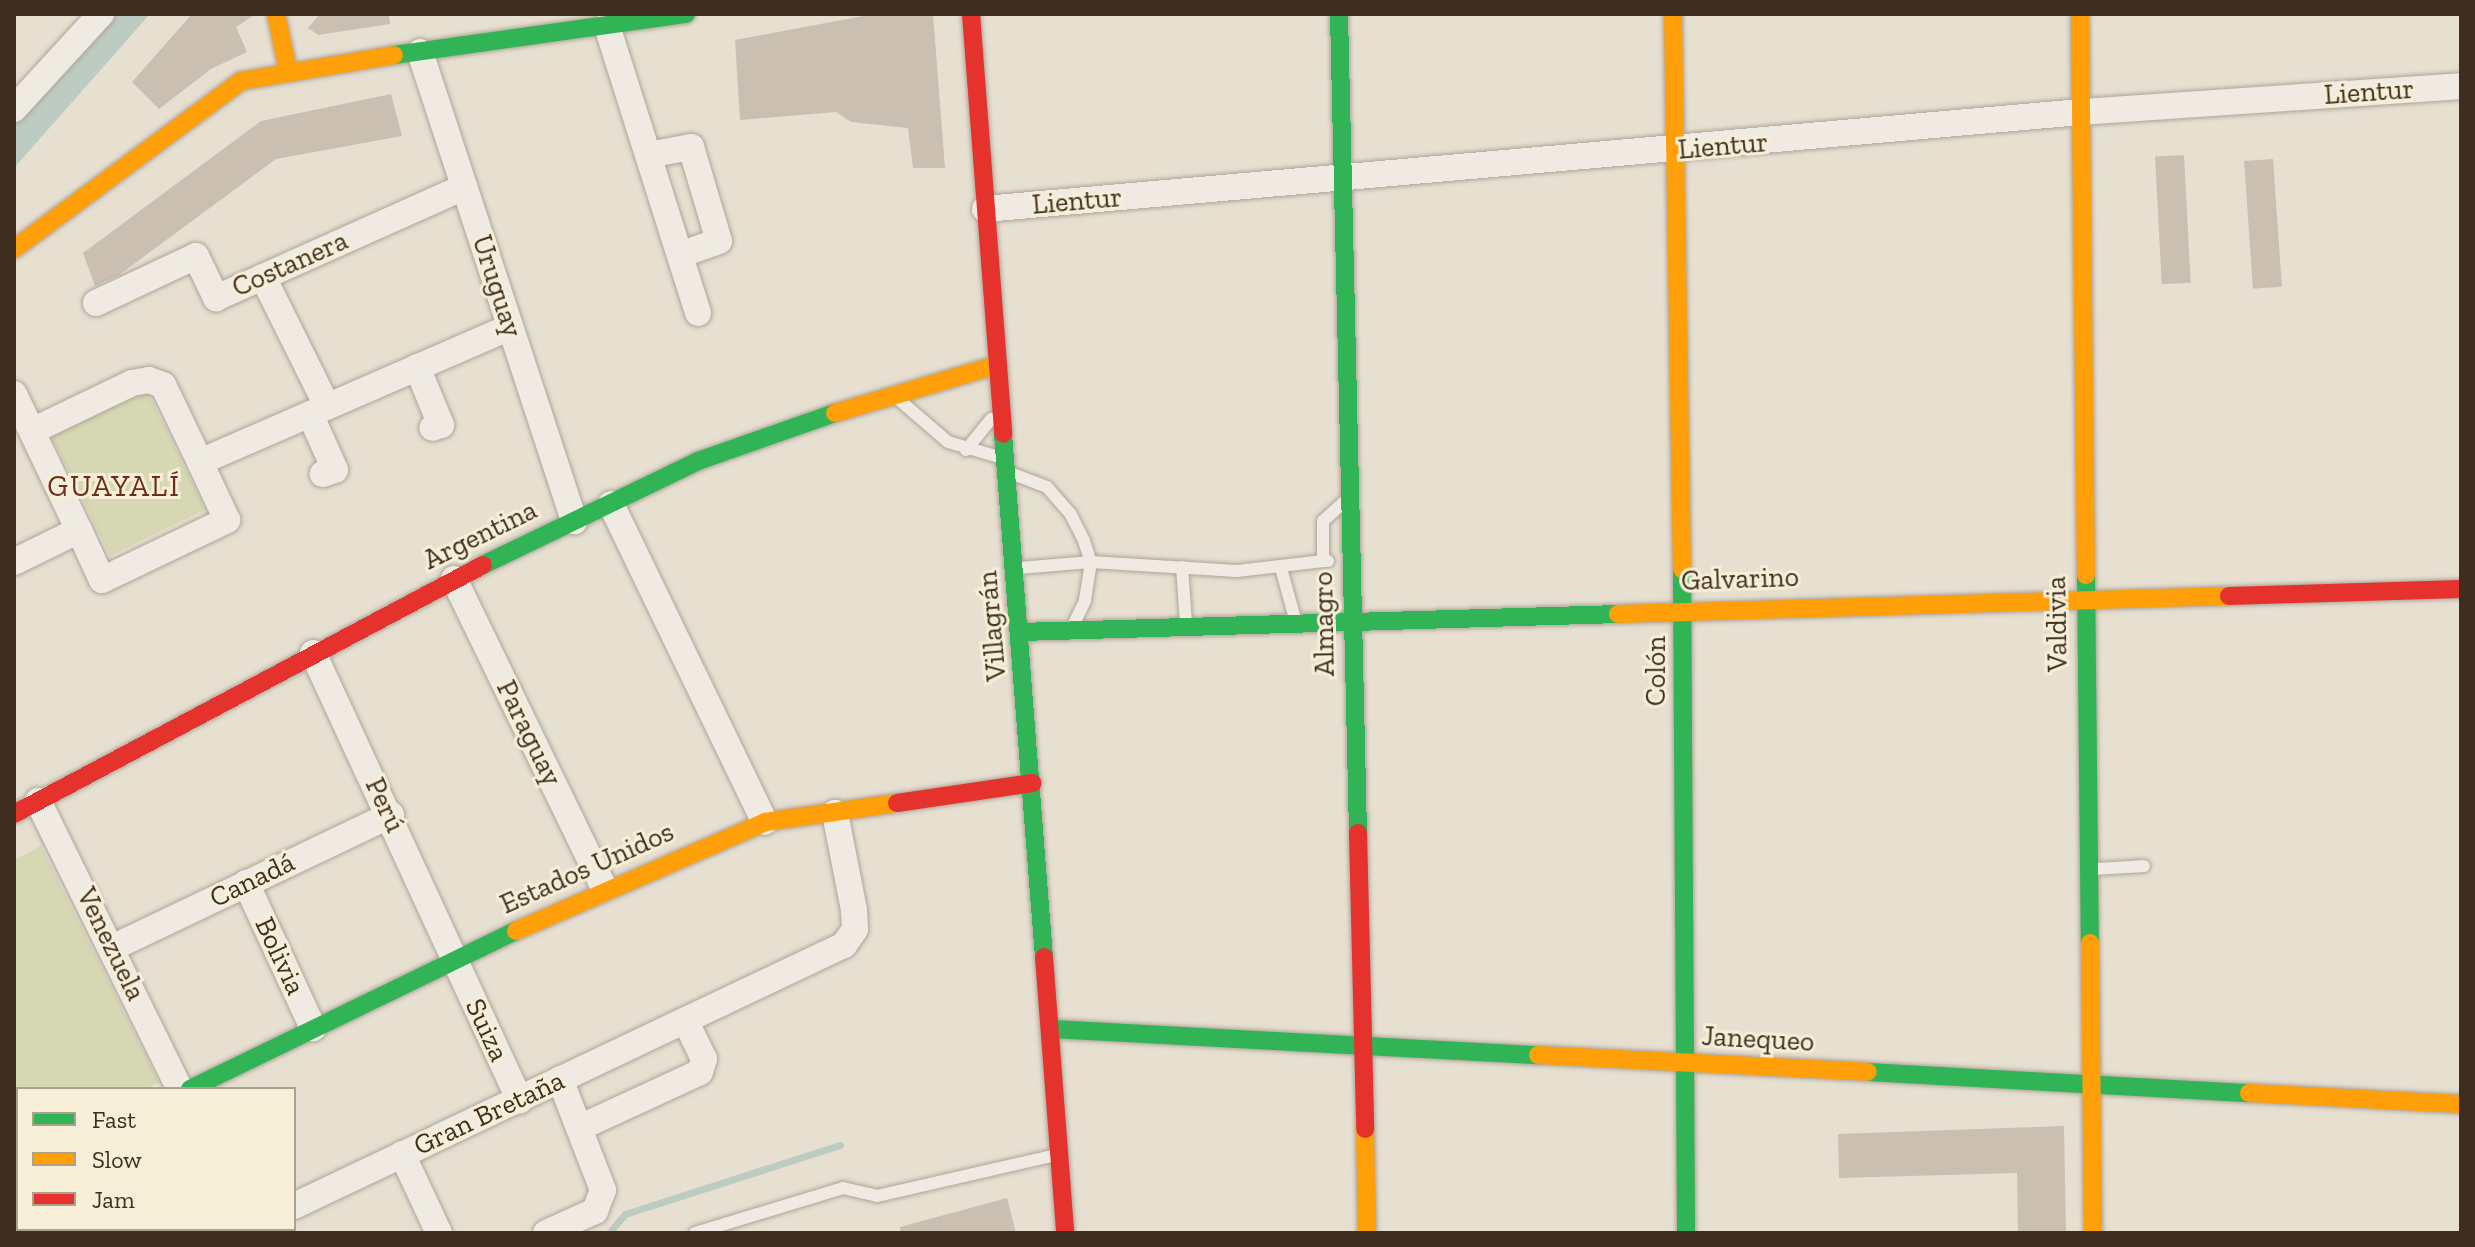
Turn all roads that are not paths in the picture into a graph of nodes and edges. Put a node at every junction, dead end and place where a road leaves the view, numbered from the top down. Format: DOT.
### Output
graph roads {
  1 [pos="101,14"];
  2 [pos="686,14"];
  3 [pos="971,14"];
  4 [pos="1339,14"];
  5 [pos="1673,14"];
  6 [pos="2080,14"];
  7 [pos="278,15"];
  8 [pos="554,24"];
  9 [pos="607,26"];
  10 [pos="420,52"];
  11 [pos="288,70"];
  12 [pos="2461,86"];
  13 [pos="14,109"];
  14 [pos="2081,112"];
  15 [pos="1679,150"];
  16 [pos="648,155"];
  17 [pos="1343,177"];
  18 [pos="464,187"];
  19 [pos="985,209"];
  20 [pos="14,249"];
  21 [pos="680,255"];
  22 [pos="263,277"];
  23 [pos="96,303"];
  24 [pos="698,313"];
  25 [pos="510,327"];
  26 [pos="997,365"];
  27 [pos="417,367"];
  28 [pos="14,394"];
  29 [pos="895,395"];
  30 [pos="1001,407"];
  31 [pos="318,410"];
  32 [pos="432,428"];
  33 [pos="32,431"];
  34 [pos="966,450"];
  35 [pos="200,462"];
  36 [pos="1006,465"];
  37 [pos="323,474"];
  38 [pos="1349,498"];
  39 [pos="611,504"];
  40 [pos="574,521"];
  41 [pos="79,530"];
  42 [pos="1323,561"];
  43 [pos="14,562"];
  44 [pos="1091,562"];
  45 [pos="1350,562"];
  46 [pos="1182,567"];
  47 [pos="1015,568"];
  48 [pos="1281,568"];
  49 [pos="454,579"];
  50 [pos="2461,589"];
  51 [pos="2085,597"];
  52 [pos="1684,609"];
  53 [pos="1351,619"];
  54 [pos="1295,622"];
  55 [pos="1186,626"];
  56 [pos="1072,630"];
  57 [pos="1020,632"];
  58 [pos="313,653"];
  59 [pos="1033,783"];
  60 [pos="38,801"];
  61 [pos="835,813"];
  62 [pos="14,814"];
  63 [pos="391,815"];
  64 [pos="765,822"];
  65 [pos="2144,866"];
  66 [pos="2088,870"];
  67 [pos="246,883"];
  68 [pos="604,888"];
  69 [pos="114,947"];
  70 [pos="454,959"];
  71 [pos="685,1020"];
  72 [pos="313,1028"];
  73 [pos="1052,1029"];
  74 [pos="1361,1045"];
  75 [pos="1684,1063"];
  76 [pos="560,1079"];
  77 [pos="2090,1085"];
  78 [pos="179,1087"];
  79 [pos="194,1087"];
  80 [pos="520,1100"];
  81 [pos="2461,1104"];
  82 [pos="579,1128"];
  83 [pos="402,1154"];
  84 [pos="1060,1155"];
  85 [pos="296,1205"];
  86 [pos="594,1222"];
  87 [pos="439,1233"];
  88 [pos="546,1233"];
  89 [pos="695,1233"];
  90 [pos="1065,1233"];
  91 [pos="1367,1233"];
  92 [pos="1686,1233"];
  93 [pos="2093,1233"];
  1 -- 13 [label="street"];
  2 -- 9 [label="main road"];
  3 -- 19 [label="main road, Villagrán"];
  4 -- 17 [label="main road, Almagro"];
  5 -- 15 [label="main road, Colón"];
  6 -- 14 [label="main road, Valdivia"];
  7 -- 11 [label="main road"];
  8 -- 9 [label="main road"];
  8 -- 10 [label="main road"];
  9 -- 16 [label="street"];
  10 -- 11 [label="main road"];
  10 -- 18 [label="street, Uruguay"];
  11 -- 20 [label="main road"];
  12 -- 14 [label="street, Lientur"];
  14 -- 15 [label="street, Lientur"];
  14 -- 51 [label="main road, Valdivia"];
  15 -- 17 [label="street, Lientur"];
  15 -- 52 [label="main road, Colón"];
  16 -- 21 [label="street"];
  16 -- 21 [label="street"];
  17 -- 19 [label="street, Lientur"];
  17 -- 38 [label="main road, Almagro"];
  18 -- 22 [label="street, Costanera"];
  18 -- 25 [label="street, Uruguay"];
  19 -- 26 [label="main road, Villagrán"];
  21 -- 24 [label="street"];
  22 -- 23 [label="street, Costanera"];
  22 -- 31 [label="street"];
  25 -- 27 [label="street"];
  25 -- 40 [label="street, Uruguay"];
  26 -- 29 [label="main road, Argentina"];
  26 -- 30 [label="main road, Villagrán"];
  27 -- 31 [label="street"];
  27 -- 32 [label="street"];
  28 -- 33 [label="street"];
  29 -- 34 [label="lane"];
  29 -- 39 [label="main road, Argentina"];
  30 -- 34 [label="lane"];
  30 -- 36 [label="main road, Villagrán"];
  31 -- 35 [label="street"];
  31 -- 37 [label="street"];
  33 -- 35 [label="street"];
  33 -- 41 [label="street"];
  34 -- 36 [label="lane"];
  35 -- 41 [label="street"];
  36 -- 44 [label="lane"];
  36 -- 47 [label="main road, Villagrán"];
  38 -- 42 [label="lane"];
  38 -- 45 [label="main road, Almagro"];
  39 -- 40 [label="main road, Argentina"];
  39 -- 64 [label="street"];
  40 -- 49 [label="main road, Argentina"];
  41 -- 43 [label="street"];
  42 -- 45 [label="lane"];
  42 -- 48 [label="lane"];
  44 -- 46 [label="lane"];
  44 -- 47 [label="lane"];
  44 -- 56 [label="lane"];
  45 -- 53 [label="main road, Almagro"];
  46 -- 48 [label="lane"];
  46 -- 55 [label="lane"];
  47 -- 57 [label="main road, Villagrán"];
  48 -- 54 [label="lane"];
  49 -- 58 [label="main road, Argentina"];
  49 -- 68 [label="street, Paraguay"];
  50 -- 51 [label="main road, Galvarino"];
  51 -- 52 [label="main road, Galvarino"];
  51 -- 66 [label="main road, Valdivia"];
  52 -- 53 [label="main road, Galvarino"];
  52 -- 75 [label="main road, Colón"];
  53 -- 54 [label="main road, Galvarino"];
  53 -- 74 [label="main road, Almagro"];
  54 -- 55 [label="main road, Galvarino"];
  55 -- 56 [label="main road, Galvarino"];
  56 -- 57 [label="main road, Galvarino"];
  57 -- 59 [label="main road, Villagrán"];
  58 -- 60 [label="main road, Argentina"];
  58 -- 63 [label="street, Perú"];
  59 -- 61 [label="main road, Estados Unidos"];
  59 -- 73 [label="main road, Villagrán"];
  60 -- 62 [label="main road, Argentina"];
  60 -- 69 [label="street, Venezuela"];
  61 -- 64 [label="main road, Estados Unidos"];
  61 -- 71 [label="street, Gran Bretaña"];
  63 -- 67 [label="street, Canadá"];
  63 -- 70 [label="street, Perú"];
  64 -- 68 [label="main road, Estados Unidos"];
  65 -- 66 [label="lane"];
  66 -- 77 [label="main road, Valdivia"];
  67 -- 69 [label="street, Canadá"];
  67 -- 72 [label="street, Bolivia"];
  68 -- 70 [label="main road, Estados Unidos"];
  69 -- 78 [label="street, Venezuela"];
  70 -- 72 [label="main road, Estados Unidos"];
  70 -- 80 [label="street, Suiza"];
  71 -- 76 [label="street, Gran Bretaña"];
  71 -- 82 [label="street, Gran Bretaña"];
  72 -- 79 [label="main road, Estados Unidos"];
  73 -- 74 [label="main road, Janequeo"];
  73 -- 84 [label="main road, Villagrán"];
  74 -- 75 [label="main road, Janequeo"];
  74 -- 91 [label="main road, Almagro"];
  75 -- 77 [label="main road, Janequeo"];
  75 -- 92 [label="main road, Colón"];
  76 -- 80 [label="street, Gran Bretaña"];
  76 -- 82 [label="street"];
  77 -- 81 [label="main road, Janequeo"];
  77 -- 93 [label="main road, Valdivia"];
  80 -- 83 [label="street, Gran Bretaña"];
  82 -- 86 [label="street"];
  83 -- 85 [label="street, Gran Bretaña"];
  83 -- 87 [label="street"];
  84 -- 89 [label="lane"];
  84 -- 90 [label="main road, Villagrán"];
  86 -- 88 [label="street"];
}
